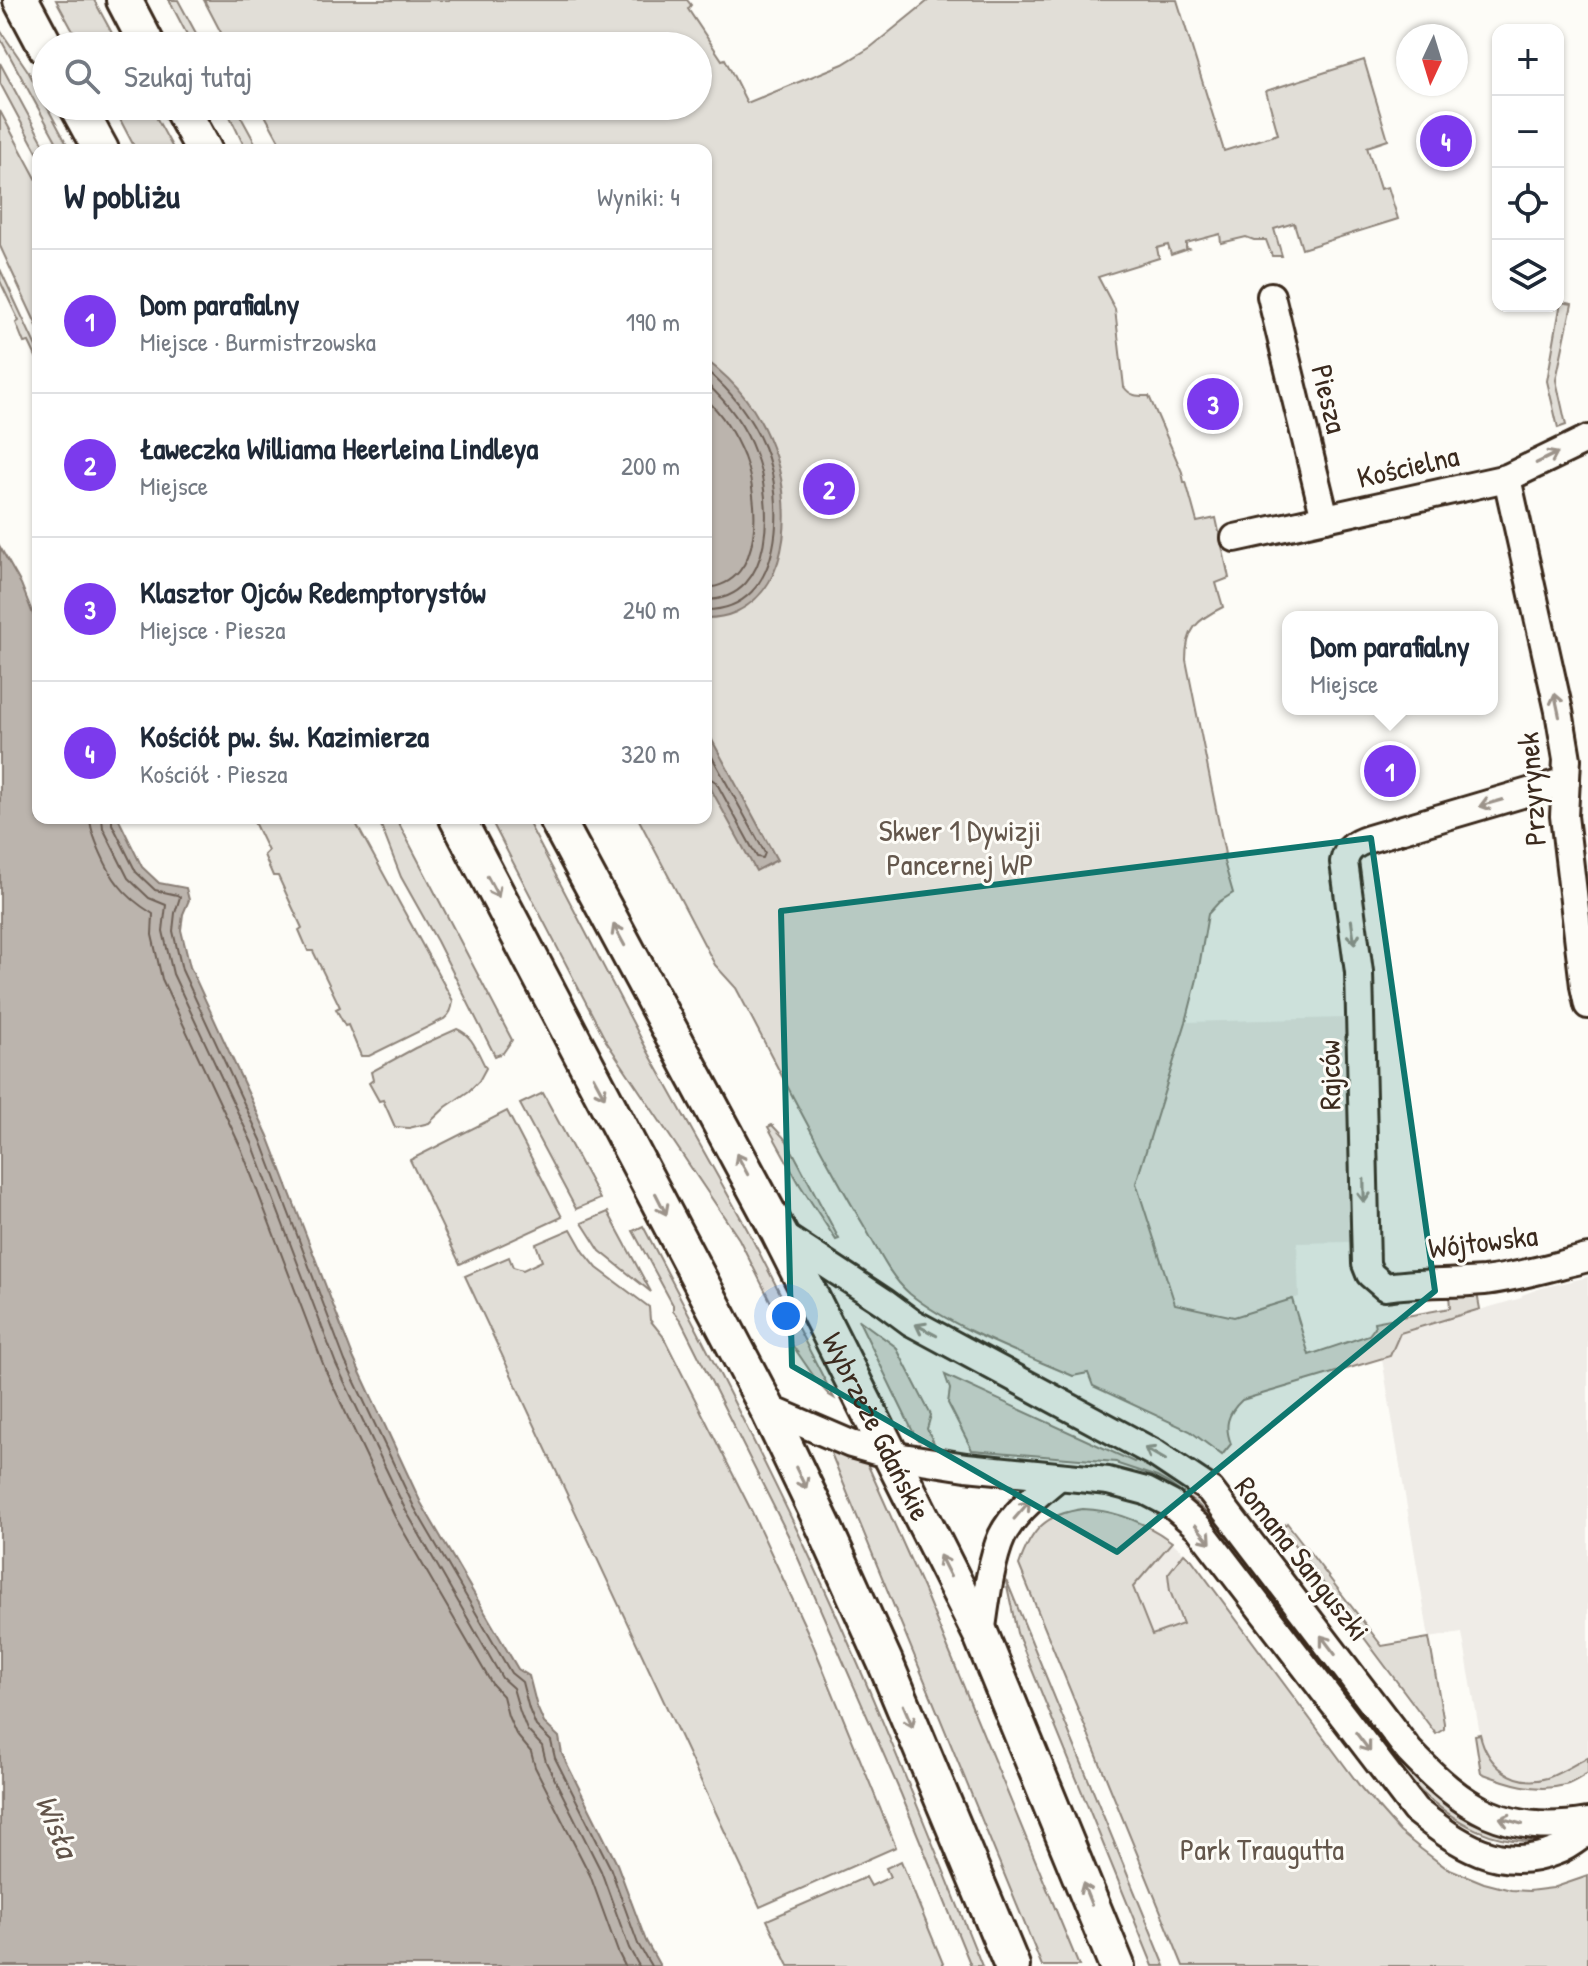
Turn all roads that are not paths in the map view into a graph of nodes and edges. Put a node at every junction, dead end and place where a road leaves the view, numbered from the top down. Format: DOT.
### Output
graph roads {
  1 [pos="21,0"];
  2 [pos="124,0"];
  3 [pos="38,32"];
  4 [pos="141,32"];
  5 [pos="85,120"];
  6 [pos="188,120"];
  7 [pos="98,144"];
  8 [pos="201,144"];
  9 [pos="1271,296"];
  10 [pos="1588,439"];
  11 [pos="1507,478"];
  12 [pos="1325,518"];
  13 [pos="1235,538"];
  14 [pos="1566,781"];
  15 [pos="460,824"];
  16 [pos="559,824"];
  17 [pos="1588,1005"];
  18 [pos="779,1233"];
  19 [pos="1588,1258"];
  20 [pos="1377,1280"];
  21 [pos="767,1408"];
  22 [pos="890,1455"];
  23 [pos="1058,1477"];
  24 [pos="981,1635"];
  25 [pos="1588,1822"];
  26 [pos="1588,1831"];
  27 [pos="1012,1966"];
  28 [pos="1117,1966"];
  1 -- 3 [label="main road"];
  2 -- 4 [label="main road"];
  5 -- 7 [label="main road"];
  6 -- 8 [label="main road"];
  9 -- 12 [label="street, Piesza"];
  11 -- 10 [label="street, Kościelna, one-way"];
  11 -- 12 [label="street, Kościelna"];
  14 -- 11 [label="street, Przyrynek, one-way"];
  12 -- 13 [label="street, Kościelna"];
  14 -- 17 [label="street, Przyrynek"];
  14 -- 20 [label="street, Rajców, one-way"];
  15 -- 21 [label="main road, one-way"];
  18 -- 16 [label="main road, Wybrzeże Gdańskie, one-way"];
  18 -- 22 [label="main road, Wybrzeże Gdańskie"];
  25 -- 18 [label="street, Romana Sanguszki, one-way"];
  19 -- 20 [label="street, Wójtowska"];
  21 -- 22 [label="street, Romana Sanguszki"];
  21 -- 27 [label="main road, one-way"];
  22 -- 23 [label="street, Romana Sanguszki"];
  24 -- 22 [label="main road, Wybrzeże Gdańskie, one-way"];
  24 -- 23 [label="street, one-way"];
  23 -- 26 [label="street, Romana Sanguszki, one-way"];
  28 -- 24 [label="main road, Wybrzeże Gdańskie, one-way"];
}
